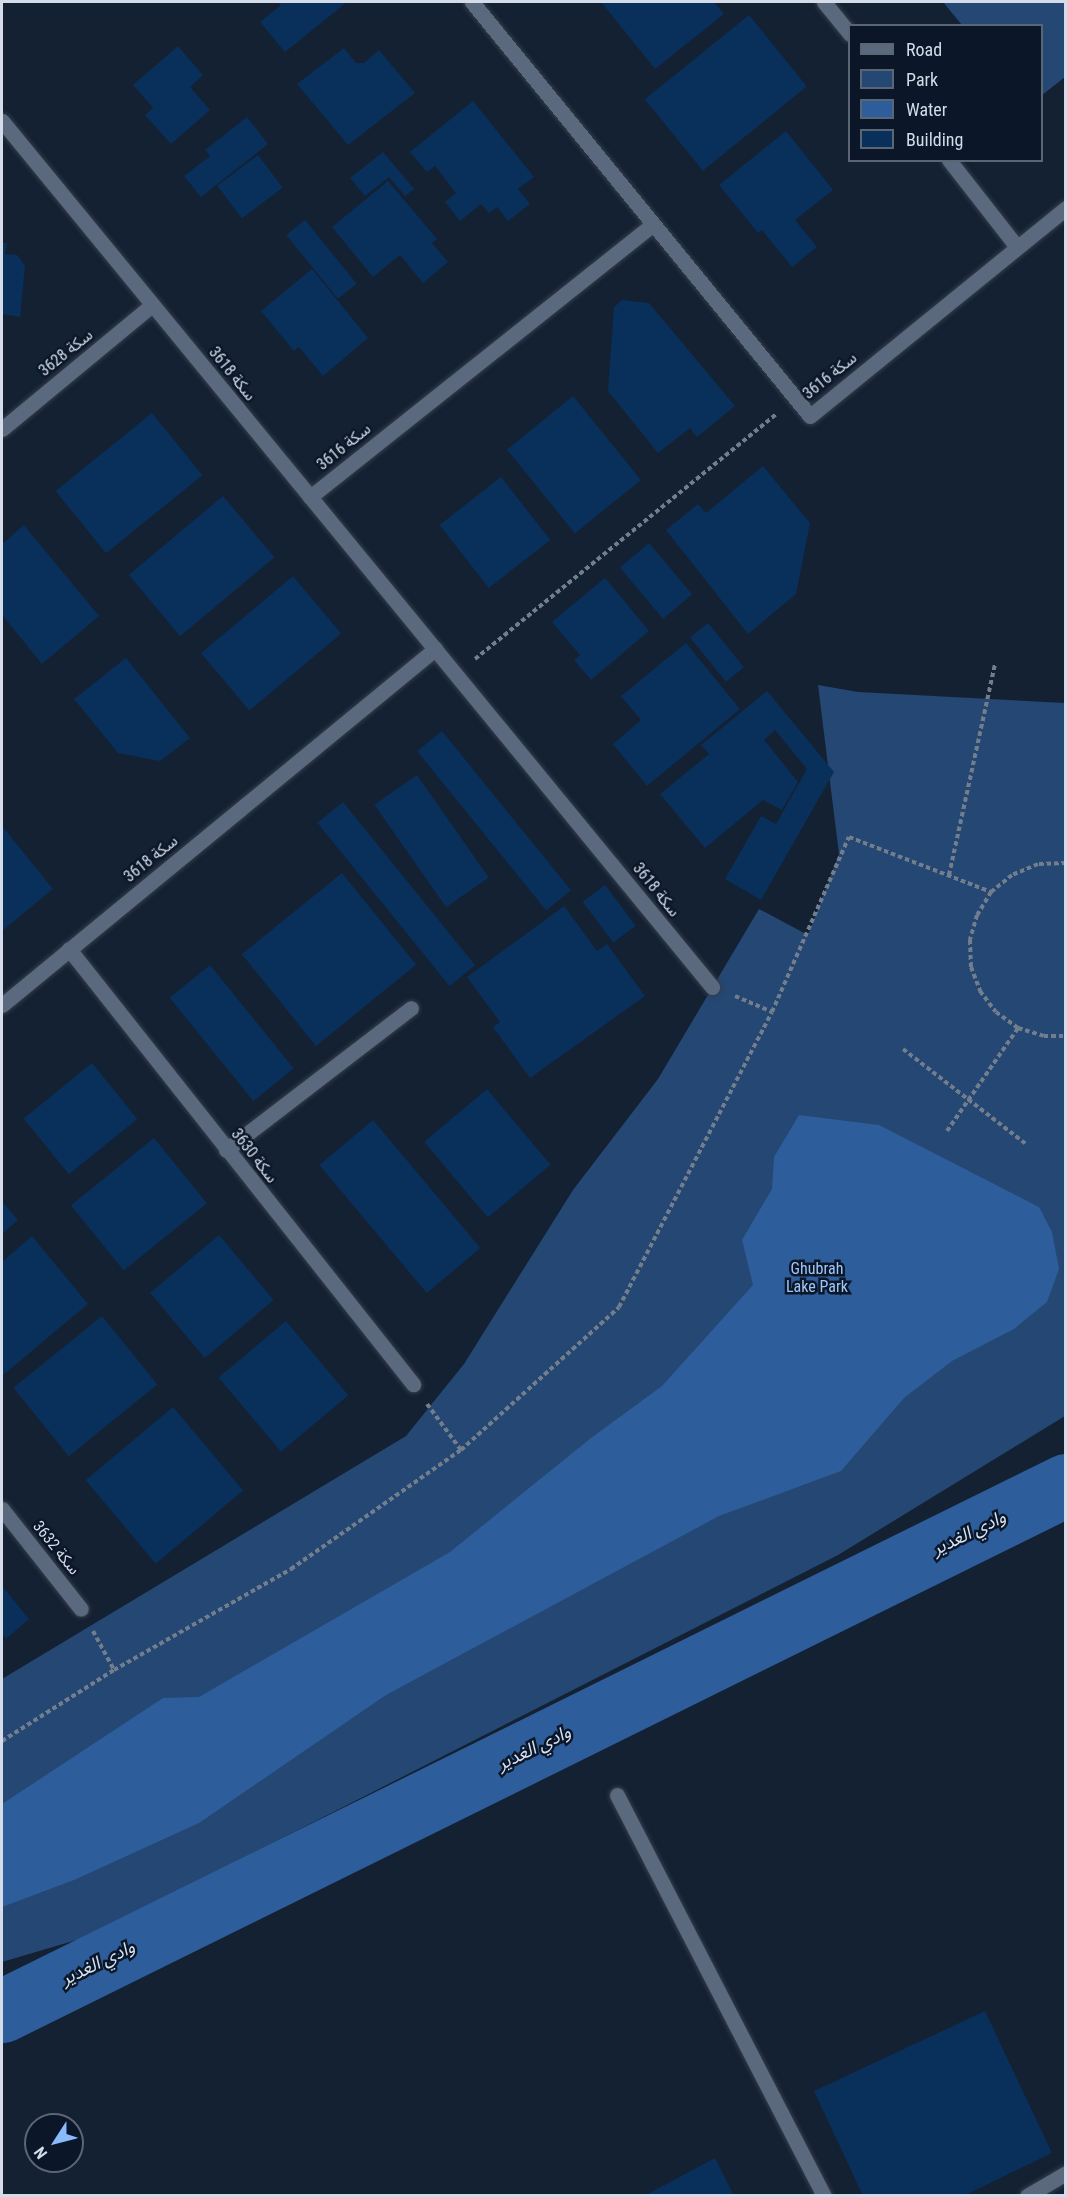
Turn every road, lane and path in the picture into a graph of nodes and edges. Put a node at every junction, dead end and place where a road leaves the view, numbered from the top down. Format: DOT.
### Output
graph roads {
  1 [pos="472,2"];
  2 [pos="824,2"];
  3 [pos="848,33"];
  4 [pos="2,121"];
  5 [pos="951,162"];
  6 [pos="1065,208"];
  7 [pos="653,224"];
  8 [pos="1017,247"];
  9 [pos="152,305"];
  10 [pos="795,398"];
  11 [pos="2,429"];
  12 [pos="310,497"];
  13 [pos="435,649"];
  14 [pos="995,664"];
  15 [pos="456,675"];
  16 [pos="1065,863"];
  17 [pos="949,875"];
  18 [pos="991,892"];
  19 [pos="69,949"];
  20 [pos="712,987"];
  21 [pos="2,1005"];
  22 [pos="411,1008"];
  23 [pos="772,1012"];
  24 [pos="1018,1028"];
  25 [pos="1065,1036"];
  26 [pos="903,1049"];
  27 [pos="969,1099"];
  28 [pos="947,1131"];
  29 [pos="1028,1145"];
  30 [pos="226,1150"];
  31 [pos="413,1384"];
  32 [pos="461,1450"];
  33 [pos="2,1509"];
  34 [pos="81,1610"];
  35 [pos="114,1670"];
  36 [pos="2,1741"];
  37 [pos="616,1796"];
  38 [pos="1065,2173"];
  39 [pos="824,2196"];
  40 [pos="1027,2196"];
  1 -- 7 [label="street, سكة 3616"];
  2 -- 3 [label="street"];
  4 -- 9 [label="street, سكة 3618"];
  5 -- 8 [label="street"];
  6 -- 8 [label="street, سكة 3616"];
  7 -- 10 [label="street, سكة 3616"];
  7 -- 12 [label="street, سكة 3616"];
  8 -- 10 [label="street, سكة 3616"];
  9 -- 11 [label="street, سكة 3628"];
  9 -- 12 [label="street, سكة 3618"];
  10 -- 15 [label="path"];
  12 -- 13 [label="street, سكة 3618"];
  13 -- 15 [label="street, سكة 3618"];
  13 -- 19 [label="street, سكة 3618"];
  14 -- 17 [label="path"];
  15 -- 20 [label="street, سكة 3618"];
  16 -- 18 [label="path"];
  17 -- 18 [label="path"];
  17 -- 23 [label="path"];
  18 -- 24 [label="path"];
  19 -- 21 [label="street, سكة 3618"];
  19 -- 30 [label="street, سكة 3630"];
  20 -- 23 [label="path"];
  22 -- 30 [label="street"];
  23 -- 32 [label="path"];
  24 -- 25 [label="path"];
  24 -- 27 [label="path"];
  26 -- 27 [label="path"];
  27 -- 28 [label="path"];
  27 -- 29 [label="path"];
  30 -- 31 [label="street, سكة 3630"];
  31 -- 32 [label="path"];
  32 -- 35 [label="path"];
  33 -- 34 [label="street, سكة 3632"];
  34 -- 35 [label="path"];
  35 -- 36 [label="path"];
  37 -- 39 [label="street"];
  38 -- 40 [label="street"];
}
